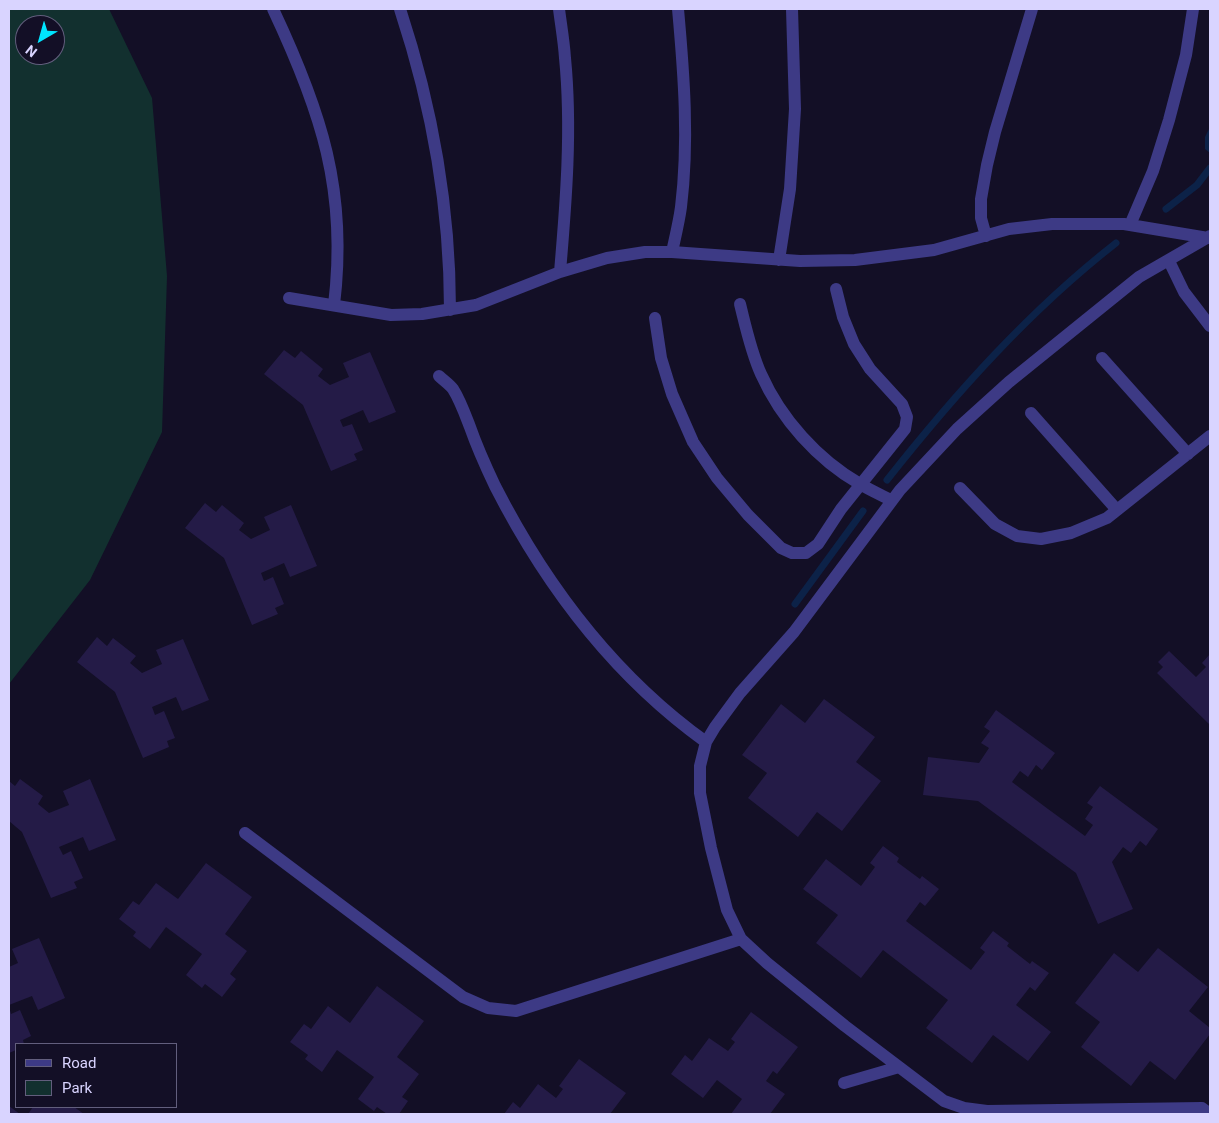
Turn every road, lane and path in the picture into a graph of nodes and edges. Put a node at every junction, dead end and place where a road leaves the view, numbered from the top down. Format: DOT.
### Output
graph roads {
  1 [pos="274,9"];
  2 [pos="400,9"];
  3 [pos="559,9"];
  4 [pos="678,9"];
  5 [pos="792,9"];
  6 [pos="1032,9"];
  7 [pos="1193,9"];
  8 [pos="1130,225"];
  9 [pos="986,236"];
  10 [pos="1209,237"];
  11 [pos="672,252"];
  12 [pos="779,260"];
  13 [pos="1168,261"];
  14 [pos="560,272"];
  15 [pos="836,289"];
  16 [pos="289,298"];
  17 [pos="740,304"];
  18 [pos="334,305"];
  19 [pos="450,310"];
  20 [pos="655,318"];
  21 [pos="1208,318"];
  22 [pos="1102,358"];
  23 [pos="439,376"];
  24 [pos="1031,412"];
  25 [pos="1210,436"];
  26 [pos="1188,454"];
  27 [pos="860,484"];
  28 [pos="960,488"];
  29 [pos="891,500"];
  30 [pos="1117,510"];
  31 [pos="706,742"];
  32 [pos="245,832"];
  33 [pos="741,939"];
  34 [pos="899,1067"];
  35 [pos="844,1083"];
  36 [pos="1184,1111"];
  37 [pos="1210,1114"];
  1 -- 18 [label="street"];
  2 -- 19 [label="street"];
  3 -- 14 [label="street"];
  4 -- 11 [label="street"];
  5 -- 12 [label="street"];
  6 -- 9 [label="street"];
  7 -- 8 [label="street"];
  8 -- 9 [label="street"];
  8 -- 10 [label="street"];
  9 -- 12 [label="street"];
  10 -- 13 [label="street"];
  11 -- 12 [label="street"];
  11 -- 14 [label="street"];
  13 -- 21 [label="street"];
  13 -- 29 [label="street"];
  14 -- 19 [label="street"];
  15 -- 27 [label="street"];
  16 -- 18 [label="street"];
  17 -- 27 [label="street"];
  18 -- 19 [label="street"];
  20 -- 27 [label="street"];
  22 -- 26 [label="street"];
  23 -- 31 [label="street"];
  24 -- 30 [label="street"];
  25 -- 26 [label="street"];
  26 -- 30 [label="street"];
  27 -- 29 [label="street"];
  28 -- 30 [label="street"];
  29 -- 31 [label="street"];
  31 -- 33 [label="street"];
  32 -- 33 [label="street"];
  33 -- 34 [label="street"];
  34 -- 35 [label="street"];
  34 -- 36 [label="street"];
  36 -- 37 [label="street"];
}
